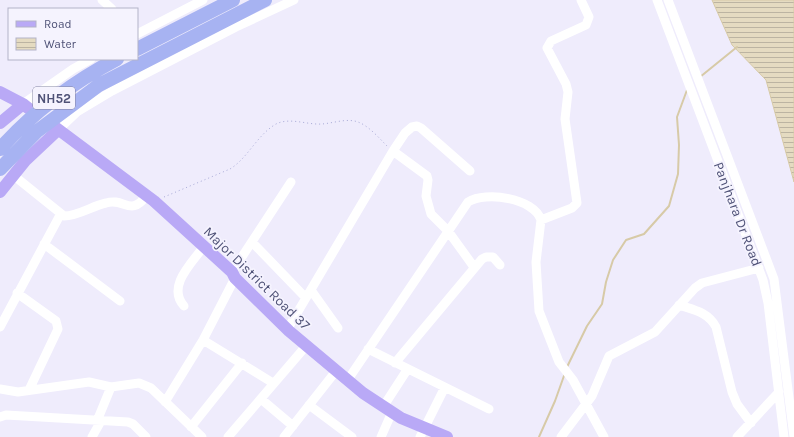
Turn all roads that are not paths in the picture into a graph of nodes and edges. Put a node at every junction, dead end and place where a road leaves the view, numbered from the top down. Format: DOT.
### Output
graph roads {
  1 [pos="102,0"];
  2 [pos="202,0"];
  3 [pos="233,0"];
  4 [pos="265,0"];
  5 [pos="294,0"];
  6 [pos="581,0"];
  7 [pos="657,0"];
  8 [pos="668,0"];
  9 [pos="111,8"];
  10 [pos="138,33"];
  11 [pos="138,48"];
  12 [pos="89,60"];
  13 [pos="115,60"];
  14 [pos="0,92"];
  15 [pos="25,106"];
  16 [pos="0,123"];
  17 [pos="56,128"];
  18 [pos="0,149"];
  19 [pos="393,151"];
  20 [pos="0,169"];
  21 [pos="470,171"];
  22 [pos="13,175"];
  23 [pos="291,182"];
  24 [pos="0,192"];
  25 [pos="151,198"];
  26 [pos="60,215"];
  27 [pos="541,220"];
  28 [pos="448,231"];
  29 [pos="252,242"];
  30 [pos="44,244"];
  31 [pos="204,246"];
  32 [pos="500,265"];
  33 [pos="474,267"];
  34 [pos="759,268"];
  35 [pos="234,275"];
  36 [pos="773,277"];
  37 [pos="763,280"];
  38 [pos="311,290"];
  39 [pos="17,293"];
  40 [pos="306,298"];
  41 [pos="120,301"];
  42 [pos="679,305"];
  43 [pos="184,306"];
  44 [pos="0,327"];
  45 [pos="338,328"];
  46 [pos="287,330"];
  47 [pos="203,340"];
  48 [pos="306,346"];
  49 [pos="368,349"];
  50 [pos="242,363"];
  51 [pos="394,363"];
  52 [pos="407,370"];
  53 [pos="336,371"];
  54 [pos="348,381"];
  55 [pos="274,383"];
  56 [pos="112,387"];
  57 [pos="444,389"];
  58 [pos="0,390"];
  59 [pos="29,390"];
  60 [pos="779,392"];
  61 [pos="260,399"];
  62 [pos="165,402"];
  63 [pos="309,405"];
  64 [pos="586,406"];
  65 [pos="388,409"];
  66 [pos="489,409"];
  67 [pos="0,417"];
  68 [pos="99,421"];
  69 [pos="751,423"];
  70 [pos="293,426"];
  71 [pos="191,427"];
  72 [pos="422,432"];
  73 [pos="92,437"];
  74 [pos="146,437"];
  75 [pos="202,437"];
  76 [pos="228,437"];
  77 [pos="284,437"];
  78 [pos="352,437"];
  79 [pos="380,437"];
  80 [pos="447,437"];
  81 [pos="561,437"];
  82 [pos="604,437"];
  83 [pos="737,437"];
  84 [pos="784,437"];
  85 [pos="794,437"];
  1 -- 9 [label="street"];
  2 -- 10 [label="street"];
  3 -- 11 [label="highway"];
  4 -- 20 [label="highway, NH52"];
  5 -- 17 [label="street"];
  6 -- 27 [label="street"];
  7 -- 34 [label="street, Panjhara Dr Road"];
  8 -- 36 [label="street, Panjhara Dr Road"];
  12 -- 15 [label="street"];
  13 -- 18 [label="highway, NH52"];
  14 -- 15 [label="main road"];
  15 -- 16 [label="main road"];
  17 -- 22 [label="main road"];
  17 -- 25 [label="main road, Major District Road 37"];
  19 -- 21 [label="street"];
  19 -- 28 [label="street"];
  19 -- 38 [label="street"];
  22 -- 24 [label="main road"];
  22 -- 26 [label="street"];
  23 -- 29 [label="street"];
  25 -- 26 [label="street"];
  25 -- 31 [label="main road, Major District Road 37"];
  26 -- 30 [label="street"];
  27 -- 28 [label="street"];
  27 -- 64 [label="street"];
  28 -- 33 [label="street"];
  28 -- 49 [label="street"];
  29 -- 35 [label="street"];
  29 -- 40 [label="street"];
  30 -- 39 [label="street"];
  30 -- 41 [label="street"];
  31 -- 35 [label="main road, Major District Road 37"];
  31 -- 43 [label="street"];
  32 -- 33 [label="street"];
  33 -- 51 [label="street"];
  34 -- 37 [label="street, Panjhara Dr Road"];
  34 -- 42 [label="street"];
  35 -- 46 [label="main road, Major District Road 37"];
  35 -- 47 [label="street"];
  36 -- 37 [label="street"];
  36 -- 85 [label="street, Panjhara Dr Road"];
  37 -- 60 [label="street, Panjhara Dr Road"];
  38 -- 40 [label="street"];
  38 -- 45 [label="street"];
  39 -- 44 [label="street"];
  39 -- 59 [label="street"];
  40 -- 46 [label="street"];
  42 -- 64 [label="street"];
  42 -- 69 [label="street"];
  46 -- 48 [label="main road, Major District Road 37"];
  47 -- 50 [label="street"];
  47 -- 62 [label="street"];
  48 -- 53 [label="main road, Major District Road 37"];
  48 -- 55 [label="street"];
  49 -- 51 [label="street"];
  49 -- 54 [label="street"];
  50 -- 55 [label="street"];
  50 -- 71 [label="street"];
  51 -- 52 [label="street"];
  52 -- 57 [label="street"];
  52 -- 65 [label="street"];
  53 -- 54 [label="main road, Major District Road 37"];
  53 -- 63 [label="street"];
  54 -- 65 [label="main road, Major District Road 37"];
  55 -- 61 [label="street"];
  56 -- 59 [label="street"];
  56 -- 62 [label="street"];
  56 -- 68 [label="street"];
  57 -- 66 [label="street"];
  57 -- 72 [label="street"];
  58 -- 59 [label="street"];
  60 -- 69 [label="street"];
  60 -- 84 [label="street, Panjhara Dr Road"];
  61 -- 70 [label="street"];
  61 -- 76 [label="street"];
  62 -- 71 [label="street"];
  63 -- 70 [label="street"];
  63 -- 78 [label="street"];
  64 -- 81 [label="street"];
  64 -- 82 [label="street"];
  65 -- 72 [label="main road, Major District Road 37"];
  65 -- 79 [label="street"];
  67 -- 68 [label="street"];
  68 -- 73 [label="street"];
  68 -- 74 [label="street"];
  69 -- 83 [label="street"];
  70 -- 77 [label="street"];
  71 -- 75 [label="street"];
  72 -- 80 [label="main road, Major District Road 37"];
}
